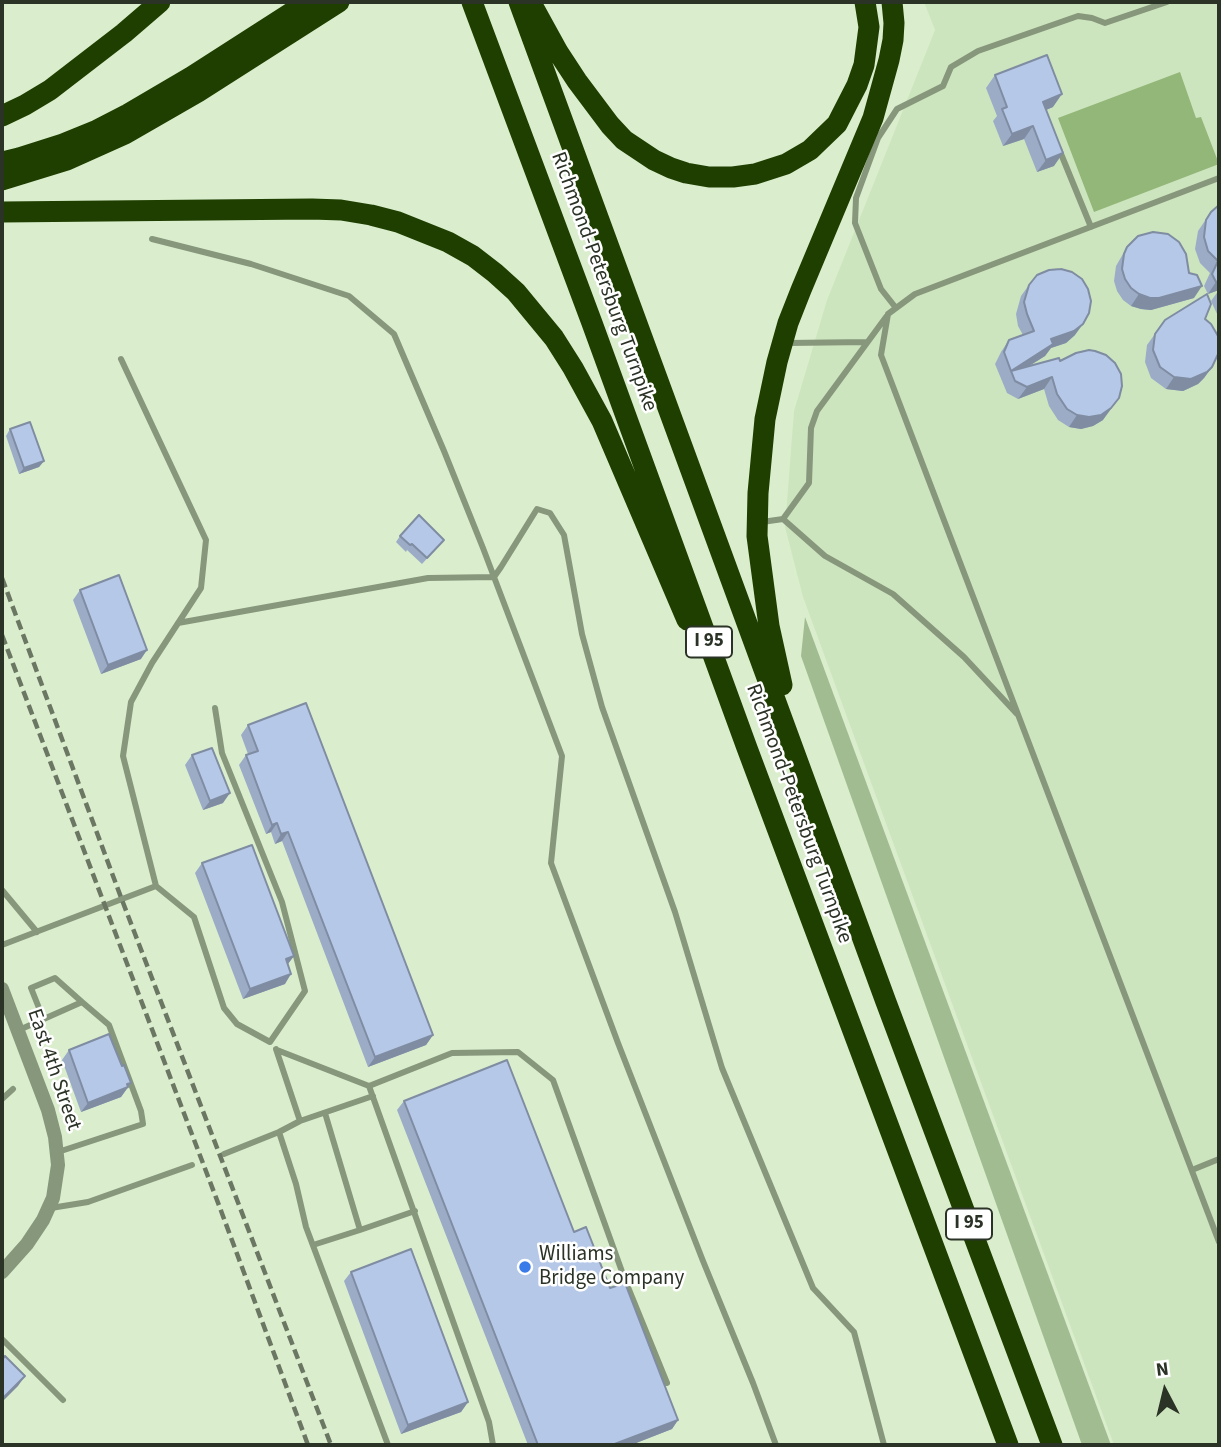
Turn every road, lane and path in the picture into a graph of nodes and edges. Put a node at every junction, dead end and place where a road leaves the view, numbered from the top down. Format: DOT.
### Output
graph roads {
  1 [pos="160,2"];
  2 [pos="308,2"];
  3 [pos="340,2"];
  4 [pos="472,2"];
  5 [pos="519,2"];
  6 [pos="531,2"];
  7 [pos="865,2"];
  8 [pos="892,2"];
  9 [pos="1167,2"];
  10 [pos="2,116"];
  11 [pos="1057,142"];
  12 [pos="2,162"];
  13 [pos="1219,178"];
  14 [pos="2,180"];
  15 [pos="2,212"];
  16 [pos="1091,227"];
  17 [pos="152,239"];
  18 [pos="896,307"];
  19 [pos="888,314"];
  20 [pos="867,342"];
  21 [pos="782,343"];
  22 [pos="121,359"];
  23 [pos="783,519"];
  24 [pos="757,522"];
  25 [pos="494,577"];
  26 [pos="178,623"];
  27 [pos="215,708"];
  28 [pos="1019,716"];
  29 [pos="747,748"];
  30 [pos="815,805"];
  31 [pos="156,886"];
  32 [pos="2,890"];
  33 [pos="37,932"];
  34 [pos="2,945"];
  35 [pos="2,989"];
  36 [pos="82,1002"];
  37 [pos="43,1018"];
  38 [pos="18,1030"];
  39 [pos="270,1042"];
  40 [pos="277,1050"];
  41 [pos="369,1086"];
  42 [pos="13,1089"];
  43 [pos="373,1096"];
  44 [pos="2,1099"];
  45 [pos="324,1113"];
  46 [pos="300,1121"];
  47 [pos="279,1132"];
  48 [pos="224,1154"];
  49 [pos="58,1159"];
  50 [pos="1219,1159"];
  51 [pos="192,1164"];
  52 [pos="1192,1170"];
  53 [pos="49,1208"];
  54 [pos="415,1211"];
  55 [pos="360,1230"];
  56 [pos="1219,1242"];
  57 [pos="313,1245"];
  58 [pos="2,1272"];
  59 [pos="2,1339"];
  60 [pos="667,1383"];
  61 [pos="63,1401"];
  62 [pos="387,1445"];
  63 [pos="493,1445"];
  64 [pos="776,1445"];
  65 [pos="884,1445"];
  66 [pos="1008,1445"];
  67 [pos="1052,1445"];
  1 -- 10 [label="highway"];
  2 -- 12 [label="highway"];
  3 -- 14 [label="highway"];
  4 -- 29 [label="highway, Richmond-Petersburg Turnpike / I 95"];
  5 -- 30 [label="highway, Richmond-Petersburg Turnpike / I 95"];
  6 -- 7 [label="highway"];
  8 -- 21 [label="highway"];
  9 -- 18 [label="lane"];
  11 -- 16 [label="lane"];
  13 -- 16 [label="lane"];
  15 -- 29 [label="highway"];
  16 -- 18 [label="lane"];
  17 -- 25 [label="lane"];
  18 -- 19 [label="lane"];
  19 -- 20 [label="lane"];
  19 -- 28 [label="lane"];
  20 -- 21 [label="lane"];
  20 -- 23 [label="lane"];
  21 -- 24 [label="highway"];
  22 -- 26 [label="lane"];
  23 -- 24 [label="lane"];
  23 -- 28 [label="lane"];
  24 -- 30 [label="highway"];
  25 -- 26 [label="lane"];
  25 -- 64 [label="lane"];
  25 -- 65 [label="lane"];
  26 -- 31 [label="lane"];
  27 -- 39 [label="lane"];
  28 -- 52 [label="lane"];
  29 -- 66 [label="highway, Richmond-Petersburg Turnpike / I 95"];
  30 -- 67 [label="highway, Richmond-Petersburg Turnpike / I 95"];
  31 -- 33 [label="lane"];
  31 -- 39 [label="lane"];
  32 -- 33 [label="lane"];
  33 -- 34 [label="lane"];
  35 -- 38 [label="street, East 4th Street"];
  36 -- 37 [label="lane"];
  36 -- 37 [label="lane"];
  36 -- 49 [label="lane"];
  37 -- 38 [label="lane"];
  38 -- 49 [label="street, East 4th Street"];
  39 -- 40 [label="lane"];
  40 -- 41 [label="lane"];
  40 -- 46 [label="lane"];
  41 -- 43 [label="lane"];
  41 -- 60 [label="lane"];
  42 -- 44 [label="lane"];
  43 -- 45 [label="lane"];
  43 -- 54 [label="lane"];
  45 -- 46 [label="lane"];
  45 -- 55 [label="lane"];
  46 -- 47 [label="lane"];
  47 -- 48 [label="lane"];
  47 -- 57 [label="lane"];
  49 -- 53 [label="street"];
  50 -- 52 [label="lane"];
  51 -- 53 [label="lane"];
  52 -- 56 [label="lane"];
  53 -- 58 [label="street"];
  54 -- 55 [label="lane"];
  54 -- 63 [label="lane"];
  55 -- 57 [label="lane"];
  57 -- 62 [label="lane"];
  59 -- 61 [label="lane"];
}
